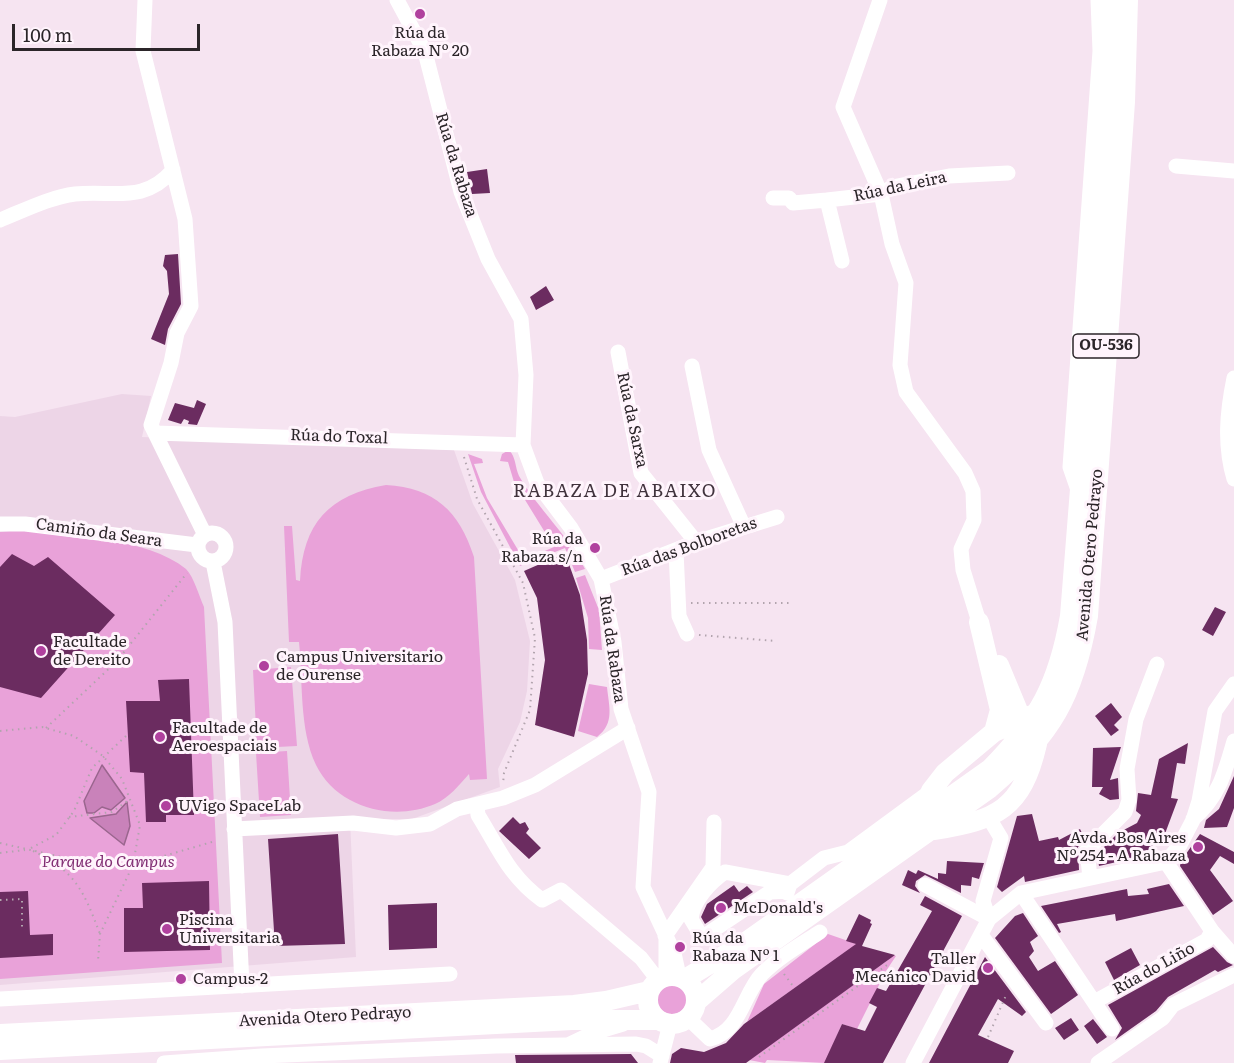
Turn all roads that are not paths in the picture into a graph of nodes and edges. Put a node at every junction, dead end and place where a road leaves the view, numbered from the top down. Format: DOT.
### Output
graph roads {
  1 [pos="145,0"];
  2 [pos="397,0"];
  3 [pos="880,0"];
  4 [pos="1098,0"];
  5 [pos="1113,0"];
  6 [pos="1130,4"];
  7 [pos="1176,166"];
  8 [pos="173,170"];
  9 [pos="1234,171"];
  10 [pos="1008,173"];
  11 [pos="881,194"];
  12 [pos="773,198"];
  13 [pos="827,200"];
  14 [pos="0,220"];
  15 [pos="842,261"];
  16 [pos="618,352"];
  17 [pos="692,366"];
  18 [pos="1234,378"];
  19 [pos="1231,413"];
  20 [pos="154,433"];
  21 [pos="523,445"];
  22 [pos="1234,479"];
  23 [pos="1080,496"];
  24 [pos="777,517"];
  25 [pos="0,524"];
  26 [pos="744,527"];
  27 [pos="201,540"];
  28 [pos="696,542"];
  29 [pos="676,550"];
  30 [pos="213,562"];
  31 [pos="601,579"];
  32 [pos="979,622"];
  33 [pos="687,634"];
  34 [pos="1157,664"];
  35 [pos="1234,684"];
  36 [pos="1061,686"];
  37 [pos="1030,715"];
  38 [pos="628,728"];
  39 [pos="994,732"];
  40 [pos="1039,738"];
  41 [pos="1234,741"];
  42 [pos="975,748"];
  43 [pos="1012,758"];
  44 [pos="945,773"];
  45 [pos="931,791"];
  46 [pos="1018,793"];
  47 [pos="953,805"];
  48 [pos="477,806"];
  49 [pos="1193,819"];
  50 [pos="982,821"];
  51 [pos="714,822"];
  52 [pos="925,825"];
  53 [pos="234,829"];
  54 [pos="1166,862"];
  55 [pos="1090,878"];
  56 [pos="925,885"];
  57 [pos="789,888"];
  58 [pos="1021,893"];
  59 [pos="777,919"];
  60 [pos="989,919"];
  61 [pos="1212,931"];
  62 [pos="820,932"];
  63 [pos="981,935"];
  64 [pos="666,938"];
  65 [pos="1234,956"];
  66 [pos="450,974"];
  67 [pos="1234,975"];
  68 [pos="667,980"];
  69 [pos="242,986"];
  70 [pos="0,999"];
  71 [pos="1094,1002"];
  72 [pos="678,1016"];
  73 [pos="630,1020"];
  74 [pos="1046,1023"];
  75 [pos="1112,1029"];
  76 [pos="0,1034"];
  77 [pos="565,1047"];
  78 [pos="0,1050"];
  79 [pos="661,1060"];
  80 [pos="164,1063"];
  81 [pos="913,1063"];
  82 [pos="1098,1063"];
  1 -- 8 [label="street"];
  2 -- 21 [label="street, Rúa da Rabaza"];
  3 -- 11 [label="street"];
  4 -- 23 [label="street"];
  5 -- 23 [label="main road, Avenida Otero Pedrayo / OU-536"];
  6 -- 36 [label="main road, Avenida Otero Pedrayo / OU-536"];
  7 -- 9 [label="street"];
  8 -- 14 [label="street"];
  8 -- 20 [label="street"];
  10 -- 11 [label="street, Rúa da Leira"];
  11 -- 13 [label="street, Rúa da Leira"];
  11 -- 32 [label="street"];
  12 -- 13 [label="street, Rúa da Leira"];
  13 -- 15 [label="street"];
  16 -- 28 [label="street, Rúa da Sarxa"];
  17 -- 26 [label="street"];
  18 -- 19 [label="street"];
  19 -- 22 [label="street"];
  20 -- 21 [label="street, Rúa do Toxal"];
  20 -- 27 [label="street"];
  21 -- 31 [label="street, Rúa da Rabaza"];
  23 -- 36 [label="main road, Avenida Otero Pedrayo / OU-536"];
  24 -- 26 [label="street, Rúa das Bolboretas"];
  25 -- 27 [label="street, Camiño da Seara"];
  26 -- 28 [label="street, Rúa das Bolboretas"];
  27 -- 30 [label="street"];
  27 -- 30 [label="street"];
  28 -- 29 [label="street, Rúa das Bolboretas"];
  29 -- 31 [label="street, Rúa das Bolboretas"];
  29 -- 33 [label="street"];
  30 -- 53 [label="street"];
  31 -- 38 [label="street, Rúa da Rabaza"];
  32 -- 37 [label="main road"];
  32 -- 39 [label="main road"];
  34 -- 55 [label="street"];
  35 -- 49 [label="street"];
  36 -- 37 [label="main road, Avenida Otero Pedrayo"];
  36 -- 40 [label="main road, Avenida Otero Pedrayo"];
  37 -- 39 [label="main road"];
  37 -- 43 [label="main road, Avenida Otero Pedrayo"];
  38 -- 48 [label="street"];
  38 -- 64 [label="street, Rúa da Rabaza"];
  39 -- 42 [label="main road"];
  40 -- 43 [label="main road, Avenida Otero Pedrayo"];
  40 -- 46 [label="main road"];
  41 -- 49 [label="street"];
  42 -- 43 [label="main road"];
  42 -- 44 [label="main road"];
  43 -- 46 [label="main road"];
  43 -- 47 [label="main road, Avenida Otero Pedrayo"];
  44 -- 45 [label="main road"];
  44 -- 47 [label="main road"];
  45 -- 52 [label="main road"];
  45 -- 57 [label="street"];
  46 -- 50 [label="main road"];
  47 -- 50 [label="main road"];
  47 -- 52 [label="main road, Avenida Otero Pedrayo"];
  48 -- 53 [label="street"];
  48 -- 68 [label="street"];
  49 -- 54 [label="street"];
  50 -- 52 [label="main road"];
  50 -- 60 [label="street"];
  51 -- 64 [label="street"];
  52 -- 59 [label="main road, Avenida Otero Pedrayo"];
  52 -- 72 [label="main road, Avenida Otero Pedrayo"];
  53 -- 69 [label="street"];
  54 -- 55 [label="street"];
  54 -- 61 [label="street, Rúa do Liño"];
  55 -- 58 [label="street"];
  56 -- 60 [label="street"];
  57 -- 57 [label="street"];
  57 -- 59 [label="street"];
  58 -- 60 [label="street"];
  58 -- 71 [label="street, Rúa do Liño"];
  59 -- 68 [label="main road, Avenida Otero Pedrayo"];
  60 -- 63 [label="street"];
  61 -- 65 [label="street, Rúa do Liño"];
  61 -- 71 [label="street, Rúa do Liño"];
  62 -- 72 [label="street"];
  63 -- 74 [label="street"];
  63 -- 81 [label="street"];
  64 -- 68 [label="street"];
  66 -- 69 [label="street"];
  67 -- 82 [label="street"];
  68 -- 72 [label="main road"];
  68 -- 72 [label="main road"];
  68 -- 76 [label="main road, Avenida Otero Pedrayo"];
  69 -- 70 [label="street"];
  71 -- 75 [label="street, Rúa do Liño"];
  72 -- 73 [label="main road, Avenida Otero Pedrayo"];
  72 -- 79 [label="street"];
  73 -- 77 [label="street, Avenida Otero Pedrayo"];
  73 -- 78 [label="main road, Avenida Otero Pedrayo"];
  77 -- 79 [label="street, Avenida Otero Pedrayo"];
  77 -- 80 [label="street, Avenida Otero Pedrayo"];
}
